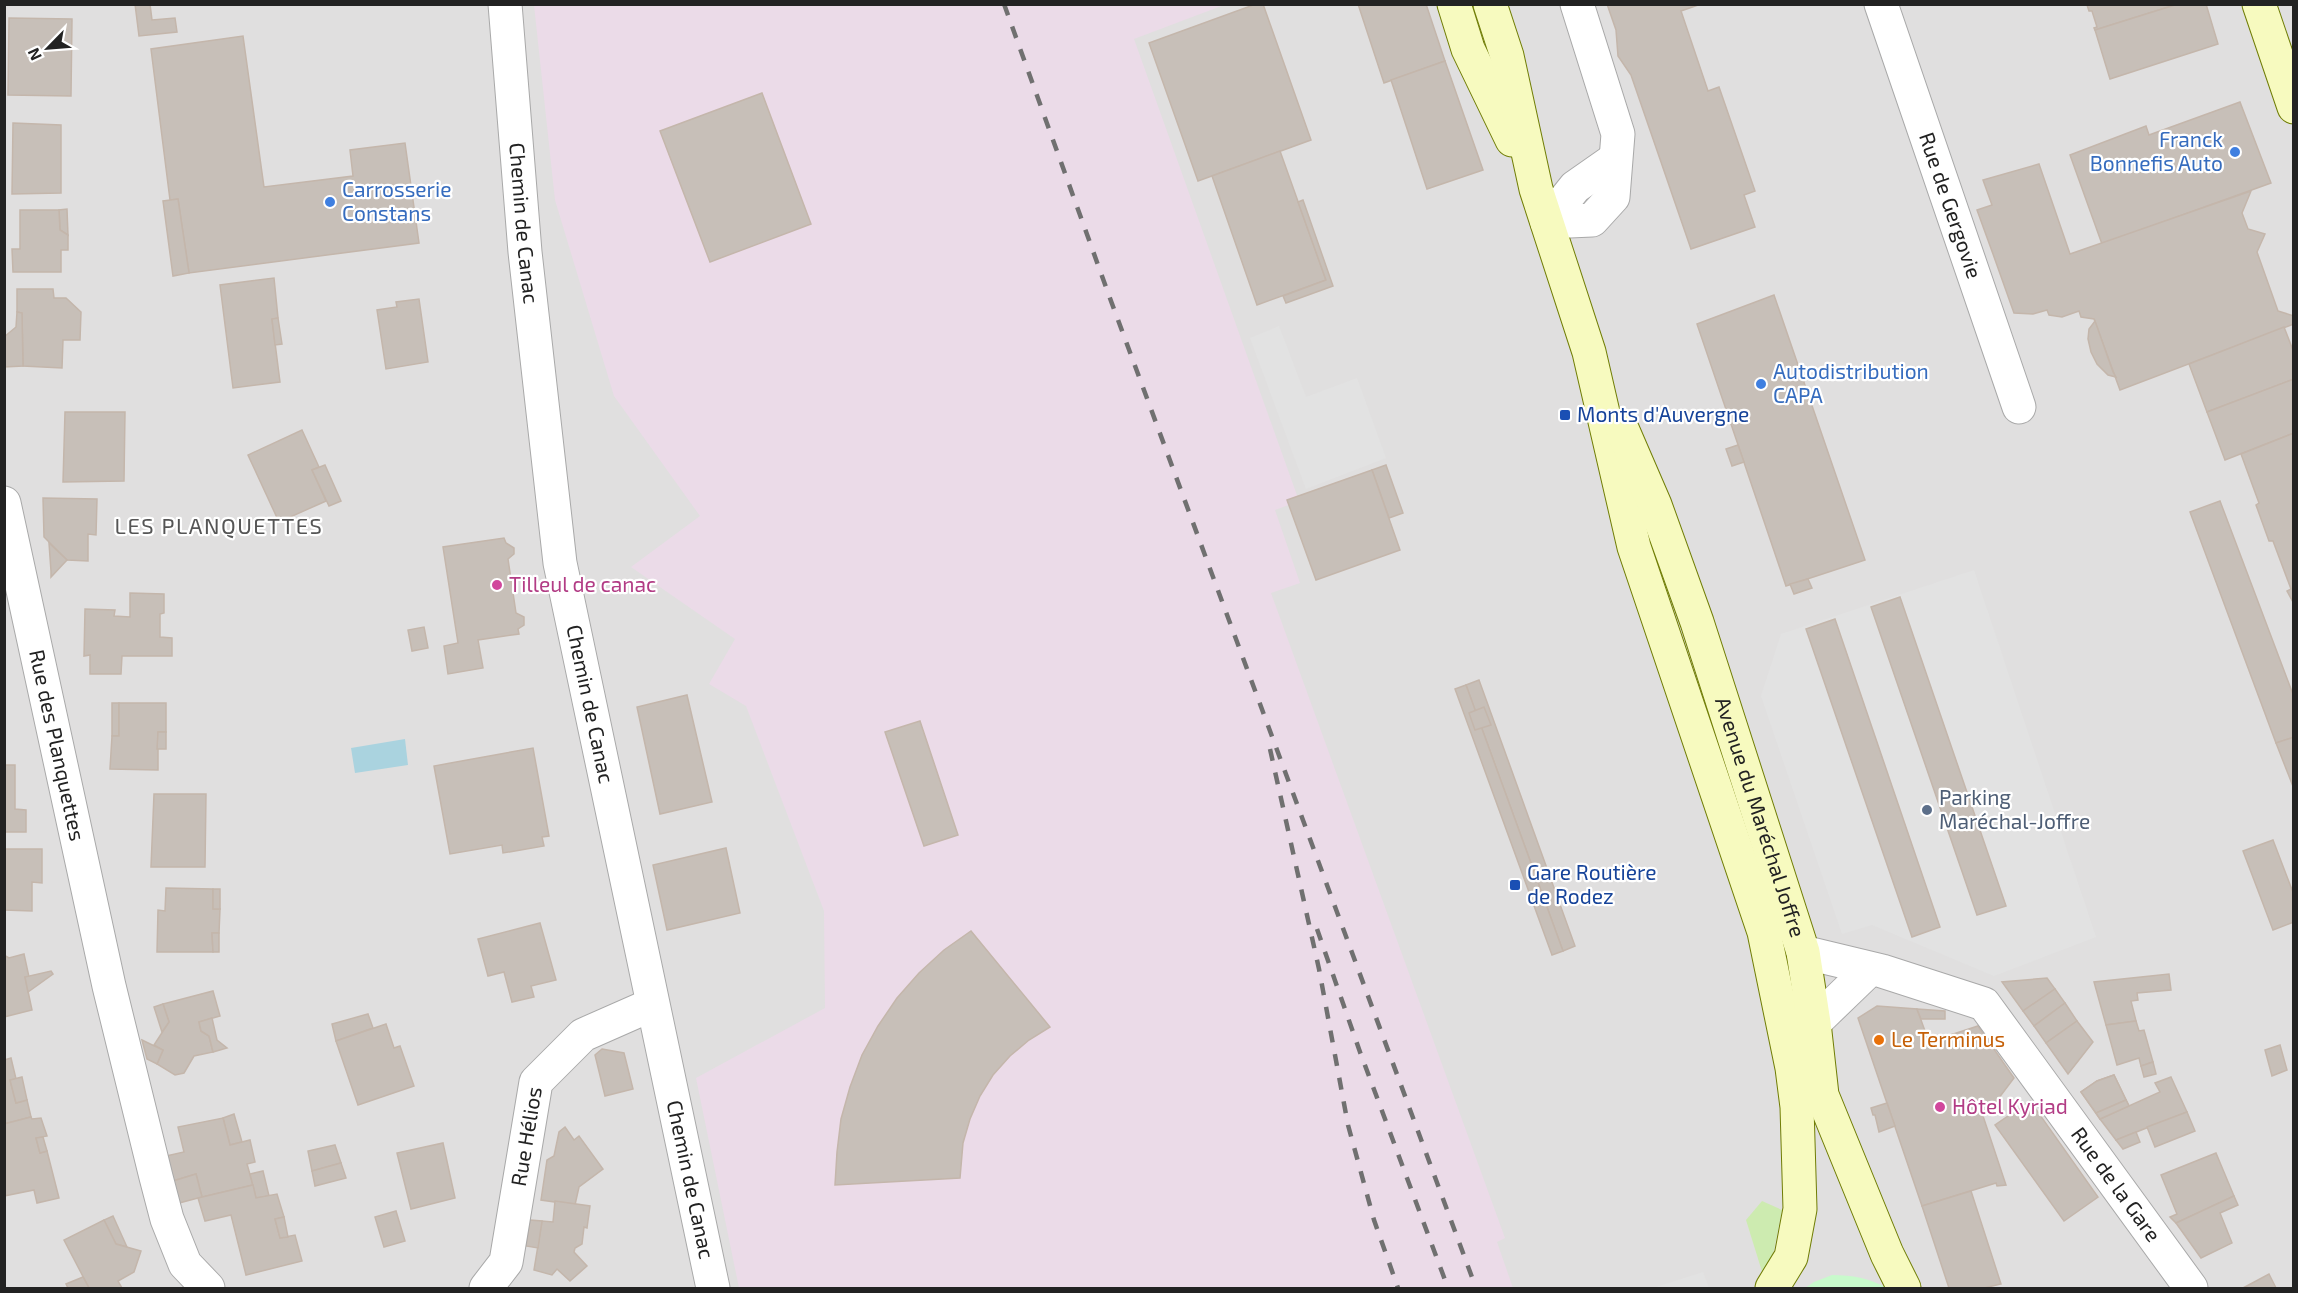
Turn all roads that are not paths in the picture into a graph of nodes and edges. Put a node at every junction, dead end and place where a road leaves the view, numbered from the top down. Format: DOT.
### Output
graph roads {
  1 [pos="505,4"];
  2 [pos="1454,4"];
  3 [pos="1490,4"];
  4 [pos="1577,4"];
  5 [pos="1881,4"];
  6 [pos="2259,4"];
  7 [pos="2294,107"];
  8 [pos="1536,189"];
  9 [pos="1547,222"];
  10 [pos="1589,352"];
  11 [pos="2019,407"];
  12 [pos="4,503"];
  13 [pos="1803,952"];
  14 [pos="1870,969"];
  15 [pos="651,1005"];
  16 [pos="1814,1023"];
  17 [pos="208,1288"];
  18 [pos="486,1288"];
  19 [pos="713,1288"];
  20 [pos="1772,1288"];
  21 [pos="1904,1288"];
  22 [pos="2191,1288"];
  1 -- 15 [label="street, Chemin de Canac"];
  2 -- 8 [label="main road, Avenue du Maréchal Joffre"];
  3 -- 8 [label="main road, Avenue du Maréchal Joffre"];
  4 -- 9 [label="street"];
  5 -- 11 [label="street, Rue de Gergovie"];
  6 -- 7 [label="main road"];
  8 -- 9 [label="main road, Avenue du Maréchal Joffre"];
  9 -- 10 [label="main road, Avenue du Maréchal Joffre"];
  10 -- 13 [label="main road, Avenue du Maréchal Joffre"];
  10 -- 20 [label="main road, Avenue du Maréchal Joffre"];
  12 -- 17 [label="street, Rue des Planquettes"];
  13 -- 14 [label="street, Rue de la Gare"];
  13 -- 16 [label="main road, Avenue du Maréchal Joffre"];
  14 -- 16 [label="street"];
  14 -- 22 [label="street, Rue de la Gare"];
  15 -- 18 [label="street, Rue Hélios"];
  15 -- 19 [label="street, Chemin de Canac"];
  16 -- 21 [label="main road, Avenue du Maréchal Joffre"];
}
